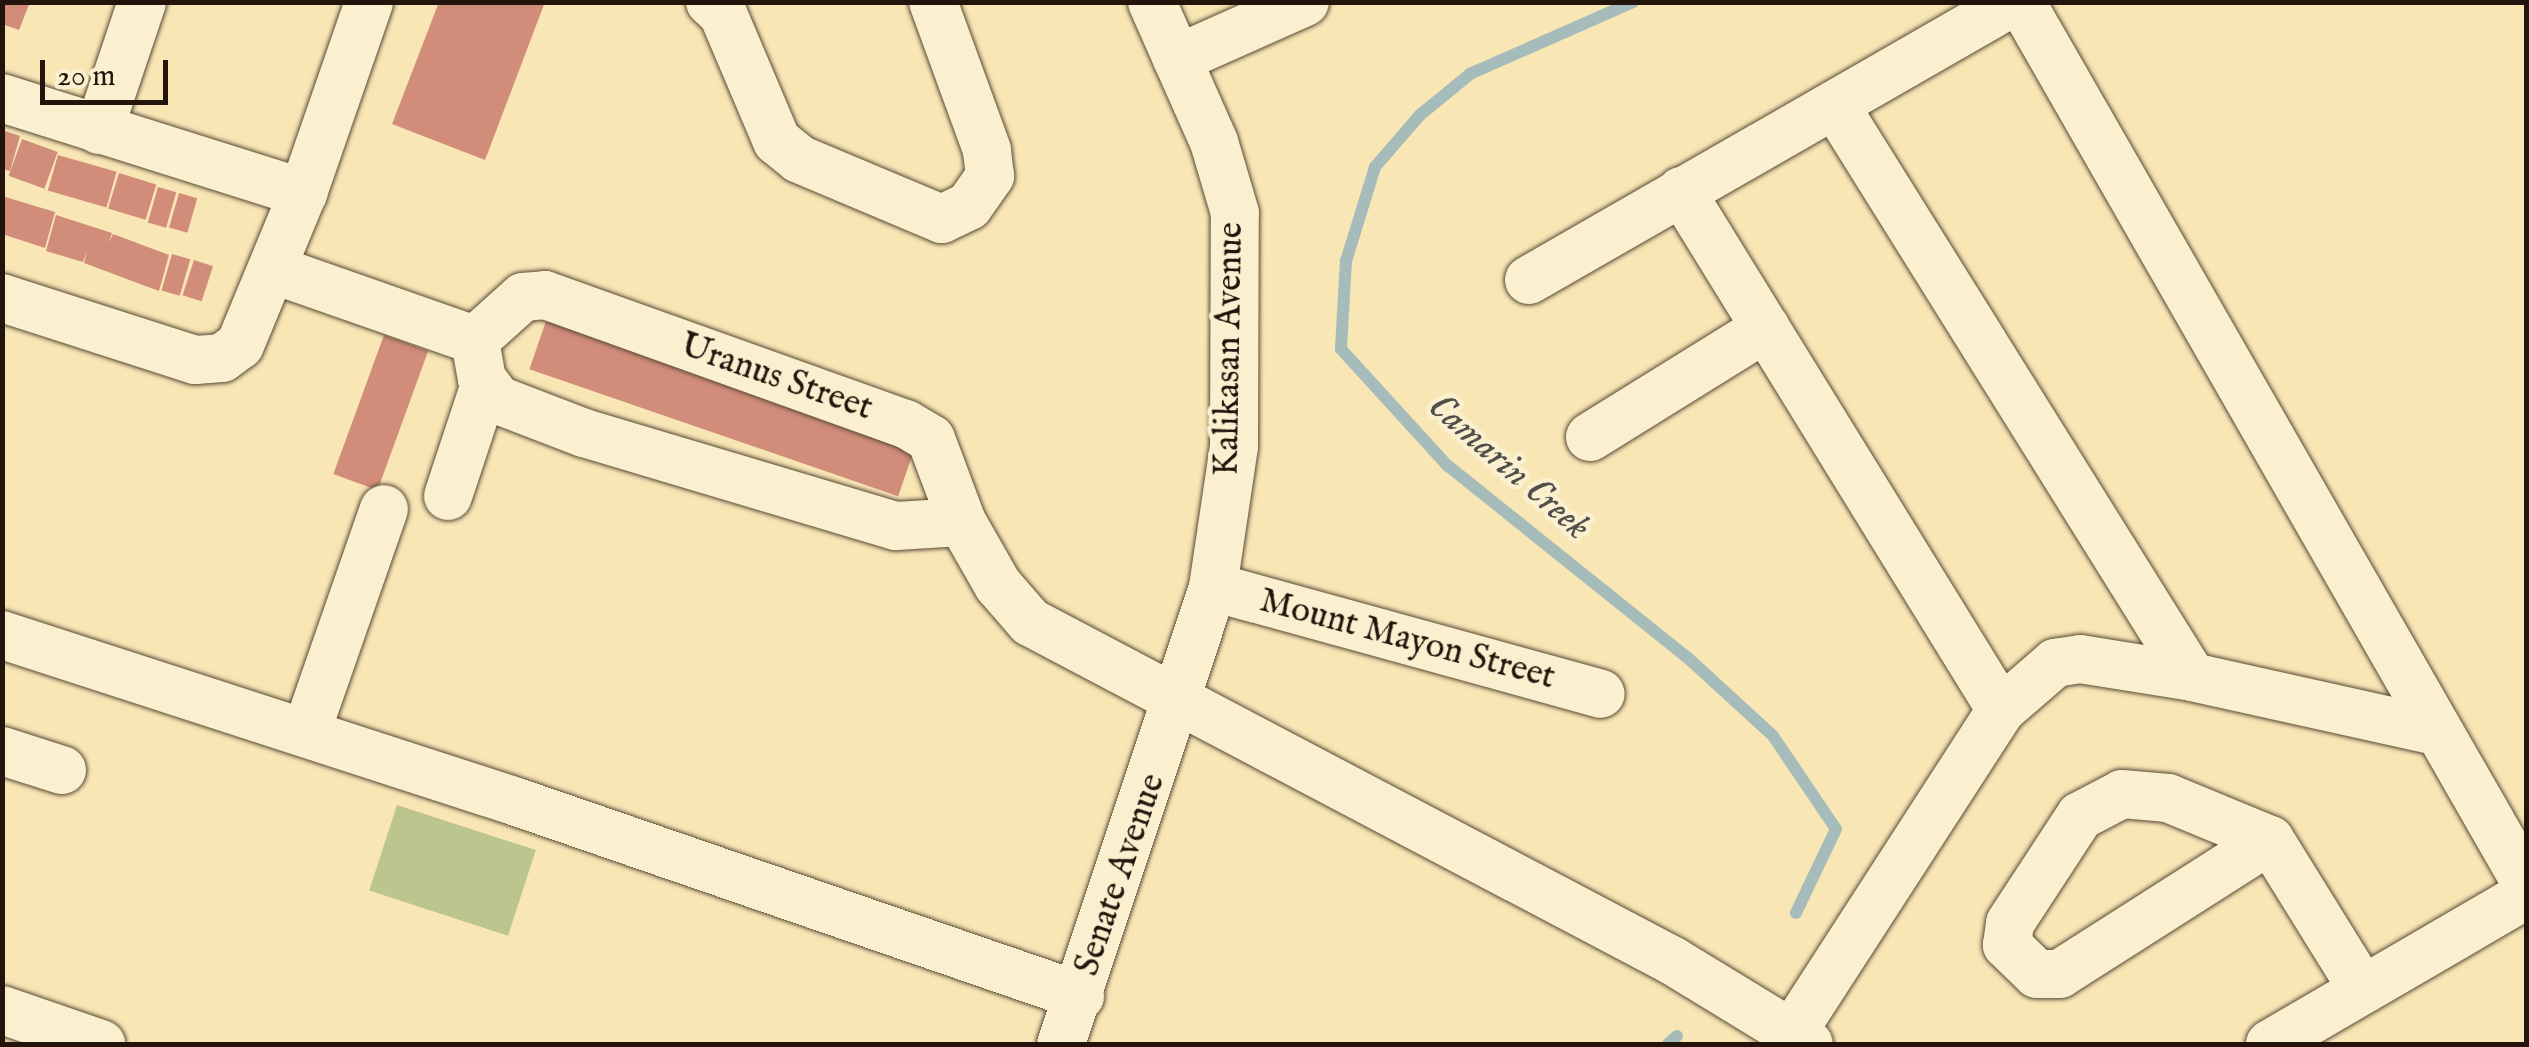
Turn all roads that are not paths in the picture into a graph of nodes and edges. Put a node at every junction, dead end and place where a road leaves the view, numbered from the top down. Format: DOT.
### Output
graph roads {
  1 [pos="142,2"];
  2 [pos="369,2"];
  3 [pos="710,2"];
  4 [pos="933,2"];
  5 [pos="1152,2"];
  6 [pos="1305,2"];
  7 [pos="2013,2"];
  8 [pos="2022,2"];
  9 [pos="1177,59"];
  10 [pos="2,98"];
  11 [pos="1836,107"];
  12 [pos="98,130"];
  13 [pos="1681,191"];
  14 [pos="303,193"];
  15 [pos="272,269"];
  16 [pos="1528,280"];
  17 [pos="2,298"];
  18 [pos="1766,328"];
  19 [pos="480,362"];
  20 [pos="1590,437"];
  21 [pos="448,496"];
  22 [pos="384,509"];
  23 [pos="962,522"];
  24 [pos="1213,587"];
  25 [pos="2,635"];
  26 [pos="2192,677"];
  27 [pos="1602,694"];
  28 [pos="1179,705"];
  29 [pos="2002,710"];
  30 [pos="2435,731"];
  31 [pos="306,733"];
  32 [pos="2,751"];
  33 [pos="62,770"];
  34 [pos="2270,840"];
  35 [pos="2526,883"];
  36 [pos="2526,895"];
  37 [pos="2363,990"];
  38 [pos="1080,996"];
  39 [pos="2,1010"];
  40 [pos="1787,1031"];
  41 [pos="102,1044"];
  42 [pos="1061,1044"];
  43 [pos="2270,1044"];
  1 -- 12 [label="street"];
  2 -- 14 [label="street"];
  3 -- 4 [label="street"];
  5 -- 9 [label="street, Kalikasan Avenue"];
  6 -- 9 [label="street"];
  7 -- 11 [label="street"];
  8 -- 30 [label="street"];
  9 -- 24 [label="street, Kalikasan Avenue"];
  10 -- 12 [label="street"];
  11 -- 13 [label="street"];
  11 -- 26 [label="street"];
  12 -- 14 [label="street"];
  13 -- 16 [label="street"];
  13 -- 18 [label="street"];
  14 -- 15 [label="street"];
  15 -- 17 [label="street"];
  15 -- 19 [label="street"];
  18 -- 20 [label="street"];
  18 -- 29 [label="street"];
  19 -- 21 [label="street"];
  19 -- 23 [label="street"];
  19 -- 23 [label="street, Uranus Street"];
  22 -- 31 [label="street"];
  23 -- 28 [label="street, Uranus Street"];
  24 -- 27 [label="street, Mount Mayon Street"];
  24 -- 28 [label="street, Kalikasan Avenue"];
  25 -- 31 [label="street"];
  26 -- 29 [label="street"];
  26 -- 30 [label="street"];
  28 -- 38 [label="street, Senate Avenue"];
  28 -- 40 [label="street, Uranus Street"];
  29 -- 40 [label="street"];
  30 -- 35 [label="street"];
  31 -- 38 [label="street"];
  32 -- 33 [label="street"];
  34 -- 34 [label="street"];
  34 -- 37 [label="street"];
  36 -- 37 [label="street"];
  37 -- 43 [label="street"];
  38 -- 42 [label="street, Senate Avenue"];
  39 -- 41 [label="street"];
}
